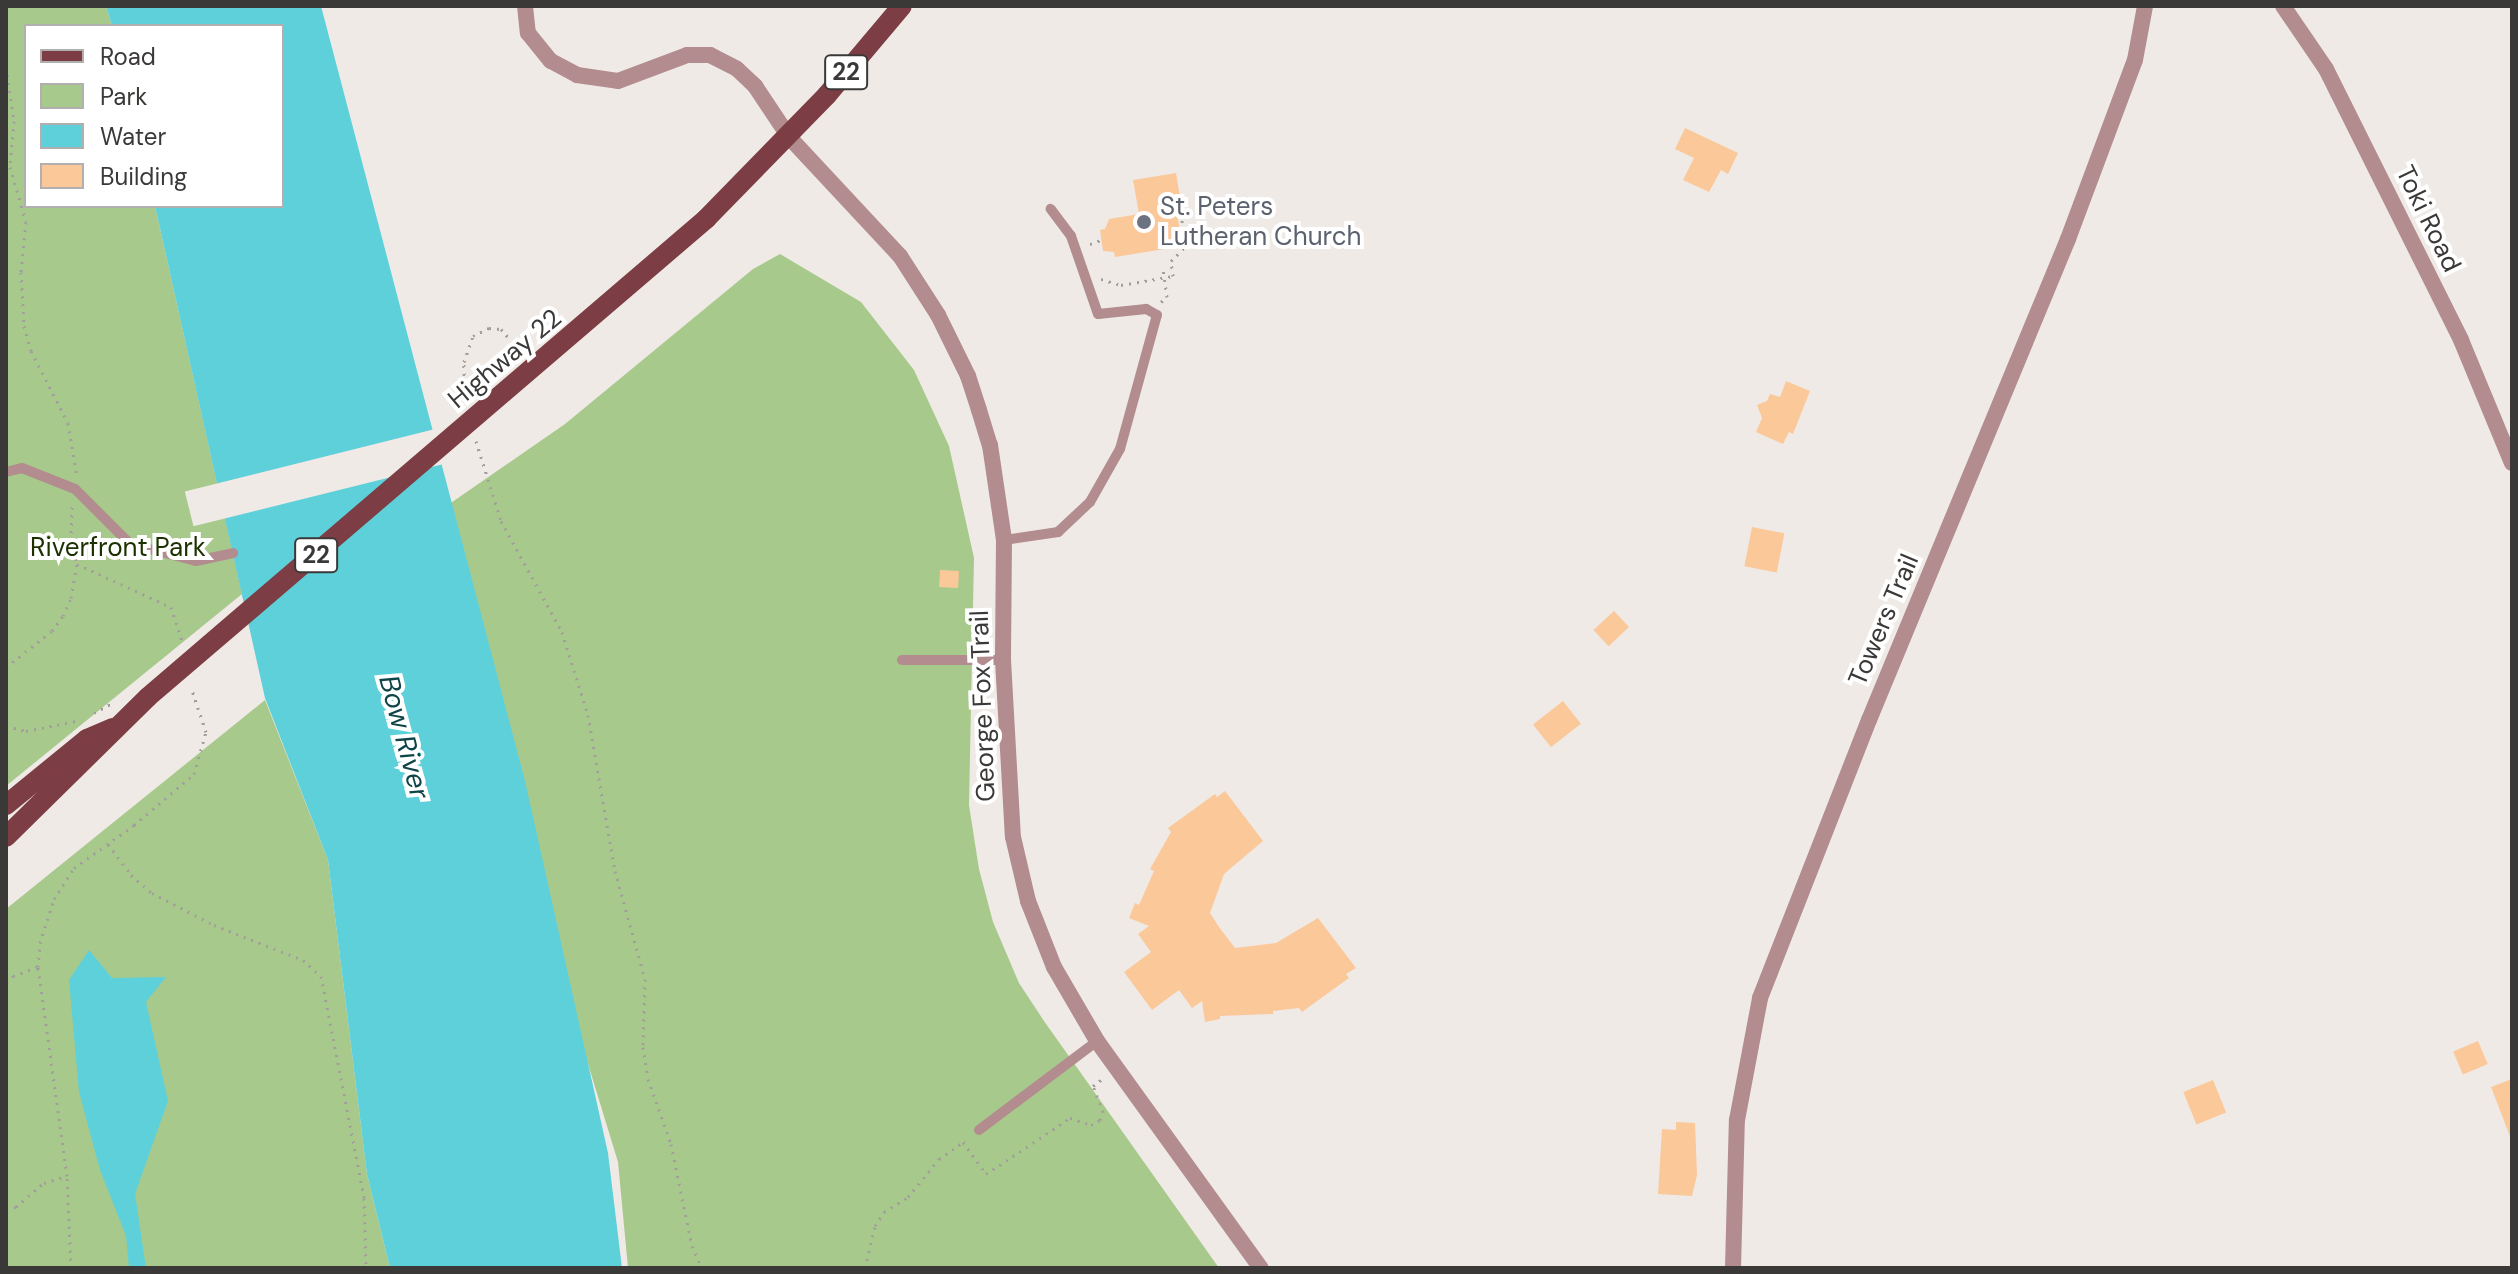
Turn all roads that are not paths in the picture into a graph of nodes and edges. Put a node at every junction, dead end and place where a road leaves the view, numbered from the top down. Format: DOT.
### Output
graph roads {
  1 [pos="525,6"];
  2 [pos="902,6"];
  3 [pos="2145,6"];
  4 [pos="2283,6"];
  5 [pos="789,137"];
  6 [pos="1051,209"];
  7 [pos="2512,463"];
  8 [pos="6,472"];
  9 [pos="1004,540"];
  10 [pos="233,553"];
  11 [pos="902,660"];
  12 [pos="1003,660"];
  13 [pos="117,726"];
  14 [pos="6,805"];
  15 [pos="6,837"];
  16 [pos="1097,1041"];
  17 [pos="979,1130"];
  18 [pos="1261,1268"];
  19 [pos="1733,1268"];
  1 -- 5 [label="street, George Fox Trail"];
  2 -- 5 [label="main road, Highway 22 / 22"];
  3 -- 19 [label="street, Towers Trail"];
  4 -- 7 [label="street, Toki Road"];
  5 -- 9 [label="street, George Fox Trail"];
  5 -- 13 [label="main road, Highway 22 / 22"];
  6 -- 9 [label="lane"];
  8 -- 10 [label="lane"];
  9 -- 12 [label="street, George Fox Trail"];
  11 -- 12 [label="lane"];
  12 -- 16 [label="street, George Fox Trail"];
  13 -- 14 [label="main road, Highway 22 / 22"];
  13 -- 15 [label="main road, Highway 22 / 22"];
  16 -- 17 [label="lane"];
  16 -- 18 [label="street, George Fox Trail"];
}
